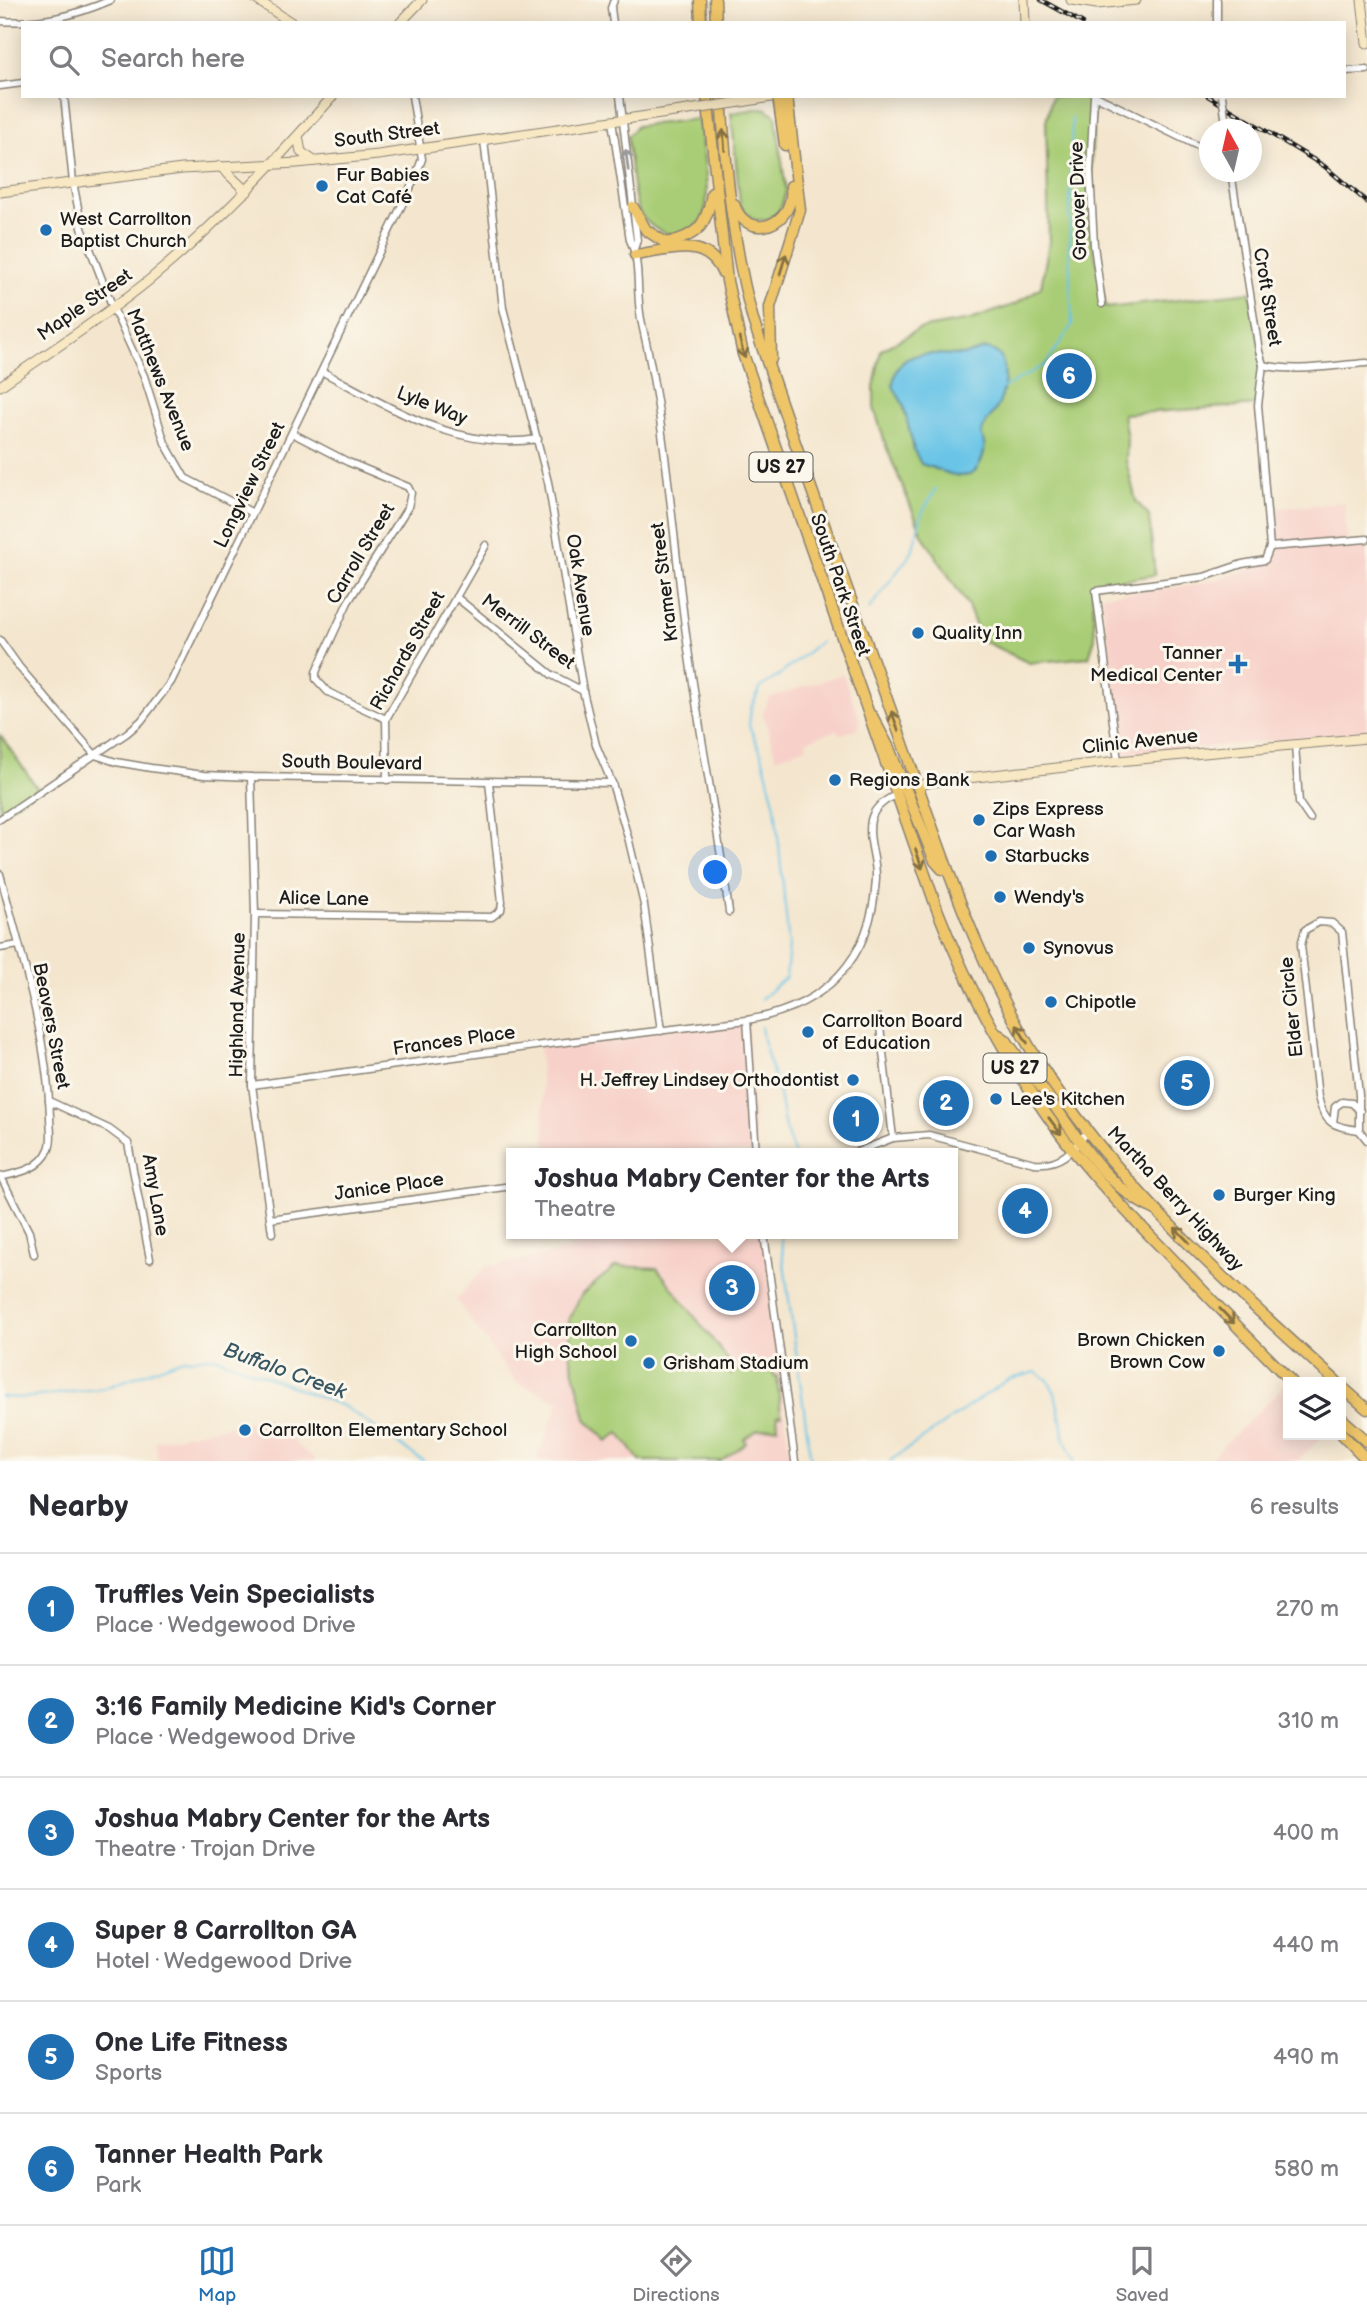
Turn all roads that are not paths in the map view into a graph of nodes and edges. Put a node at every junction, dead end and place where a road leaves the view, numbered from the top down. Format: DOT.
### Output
graph roads {
  1 [pos="111,0"];
  2 [pos="257,0"];
  3 [pos="422,0"];
  4 [pos="614,0"];
  5 [pos="699,0"];
  6 [pos="715,0"];
  7 [pos="1024,0"];
  8 [pos="1071,0"];
  9 [pos="1136,0"];
  10 [pos="1217,0"];
  11 [pos="1363,0"];
  12 [pos="56,21"];
  13 [pos="289,21"];
  14 [pos="403,21"];
  15 [pos="613,21"];
  16 [pos="701,21"];
  17 [pos="716,21"];
  18 [pos="1025,21"];
  19 [pos="1217,21"];
  20 [pos="0,22"];
  21 [pos="21,22"];
  22 [pos="1367,43"];
  23 [pos="1367,70"];
  24 [pos="1346,71"];
  25 [pos="21,83"];
  26 [pos="0,86"];
  27 [pos="64,98"];
  28 [pos="330,98"];
  29 [pos="412,98"];
  30 [pos="620,98"];
  31 [pos="707,98"];
  32 [pos="722,98"];
  33 [pos="765,98"];
  34 [pos="777,98"];
  35 [pos="786,98"];
  36 [pos="1095,98"];
  37 [pos="1099,98"];
  38 [pos="1223,98"];
  39 [pos="1225,119"];
  40 [pos="617,120"];
  41 [pos="298,136"];
  42 [pos="484,139"];
  43 [pos="1199,147"];
  44 [pos="421,149"];
  45 [pos="314,161"];
  46 [pos="273,164"];
  47 [pos="220,166"];
  48 [pos="715,177"];
  49 [pos="74,182"];
  50 [pos="1233,182"];
  51 [pos="727,183"];
  52 [pos="0,192"];
  53 [pos="247,192"];
  54 [pos="633,207"];
  55 [pos="666,243"];
  56 [pos="635,252"];
  57 [pos="727,281"];
  58 [pos="1102,304"];
  59 [pos="113,308"];
  60 [pos="1367,363"];
  61 [pos="1263,365"];
  62 [pos="323,372"];
  63 [pos="773,379"];
  64 [pos="0,386"];
  65 [pos="292,433"];
  66 [pos="538,439"];
  67 [pos="253,513"];
  68 [pos="829,535"];
  69 [pos="1367,540"];
  70 [pos="807,544"];
  71 [pos="486,545"];
  72 [pos="1270,547"];
  73 [pos="456,597"];
  74 [pos="0,640"];
  75 [pos="583,691"];
  76 [pos="386,719"];
  77 [pos="1367,738"];
  78 [pos="1296,744"];
  79 [pos="94,755"];
  80 [pos="1118,761"];
  81 [pos="251,777"];
  82 [pos="387,780"];
  83 [pos="489,782"];
  84 [pos="612,783"];
  85 [pos="917,786"];
  86 [pos="901,793"];
  87 [pos="1310,819"];
  88 [pos="0,820"];
  89 [pos="0,874"];
  90 [pos="948,877"];
  91 [pos="729,912"];
  92 [pos="255,914"];
  93 [pos="19,945"];
  94 [pos="0,948"];
  95 [pos="879,1018"];
  96 [pos="747,1020"];
  97 [pos="661,1031"];
  98 [pos="253,1085"];
  99 [pos="49,1101"];
  100 [pos="1360,1111"];
  101 [pos="1333,1123"];
  102 [pos="1359,1130"];
  103 [pos="1088,1131"];
  104 [pos="893,1139"];
  105 [pos="1367,1140"];
  106 [pos="1076,1145"];
  107 [pos="756,1148"];
  108 [pos="868,1148"];
  109 [pos="1,1177"];
  110 [pos="506,1187"];
  111 [pos="1158,1211"];
  112 [pos="270,1219"];
  113 [pos="272,1233"];
  114 [pos="765,1239"];
  115 [pos="34,1254"];
  116 [pos="150,1259"];
  117 [pos="1264,1318"];
  118 [pos="1246,1335"];
  119 [pos="1287,1377"];
  120 [pos="1331,1377"];
  121 [pos="1346,1390"];
  122 [pos="1367,1409"];
  123 [pos="1346,1422"];
  124 [pos="1346,1438"];
  125 [pos="1367,1441"];
  126 [pos="1367,1460"];
  127 [pos="795,1461"];
  1 -- 12 [label="street"];
  2 -- 13 [label="street"];
  3 -- 14 [label="street"];
  4 -- 15 [label="street"];
  5 -- 16 [label="main road"];
  6 -- 17 [label="main road"];
  7 -- 18 [label="street"];
  8 -- 9 [label="street"];
  10 -- 19 [label="street"];
  11 -- 22 [label="street"];
  20 -- 21 [label="street"];
  23 -- 24 [label="street"];
  25 -- 26 [label="street"];
  27 -- 49 [label="street, Matthews Avenue"];
  28 -- 41 [label="street, Maple Street"];
  29 -- 44 [label="street, Longview Street"];
  30 -- 40 [label="street"];
  31 -- 48 [label="main road, South Park Street / US 27"];
  51 -- 32 [label="main road, South Park Street / US 27, one-way"];
  33 -- 40 [label="street, South Street, bridge"];
  34 -- 51 [label="main road"];
  63 -- 35 [label="main road, one-way"];
  36 -- 58 [label="street, Groover Drive"];
  37 -- 43 [label="street"];
  38 -- 39 [label="street, bridge"];
  40 -- 42 [label="street, South Street"];
  54 -- 40 [label="street, Kramer Street, one-way"];
  40 -- 56 [label="street, Kramer Street"];
  41 -- 45 [label="street"];
  41 -- 46 [label="street, Maple Street"];
  42 -- 44 [label="street, South Street"];
  42 -- 66 [label="street, Oak Avenue"];
  44 -- 45 [label="street, South Street"];
  44 -- 62 [label="street, Longview Street"];
  45 -- 46 [label="street, South Street"];
  46 -- 47 [label="street, South Street"];
  46 -- 53 [label="street, Maple Street"];
  47 -- 49 [label="street, South Street"];
  47 -- 53 [label="street"];
  48 -- 55 [label="main road"];
  48 -- 57 [label="main road, South Park Street / US 27"];
  49 -- 52 [label="street, South Street"];
  49 -- 59 [label="street, Matthews Avenue"];
  50 -- 61 [label="street, Croft Street"];
  51 -- 63 [label="main road, South Park Street / US 27"];
  53 -- 59 [label="street, Maple Street"];
  54 -- 55 [label="main road"];
  54 -- 56 [label="street, Kramer Street"];
  55 -- 56 [label="main road"];
  56 -- 57 [label="main road"];
  56 -- 91 [label="street, Kramer Street"];
  57 -- 70 [label="main road, South Park Street / US 27, one-way"];
  59 -- 64 [label="street, Maple Street"];
  59 -- 67 [label="street, Matthews Avenue"];
  60 -- 61 [label="street, Croft Street"];
  61 -- 72 [label="street"];
  62 -- 65 [label="street, Longview Street"];
  62 -- 66 [label="street, Lyle Way"];
  63 -- 68 [label="main road, South Park Street / US 27"];
  65 -- 67 [label="street, Longview Street"];
  65 -- 76 [label="street, Carroll Street"];
  66 -- 75 [label="street, Oak Avenue"];
  67 -- 79 [label="street, Longview Street"];
  68 -- 70 [label="main road"];
  85 -- 68 [label="main road, South Park Street / US 27, one-way"];
  69 -- 72 [label="street"];
  70 -- 86 [label="main road, South Park Street / US 27"];
  71 -- 73 [label="street, Richards Street"];
  72 -- 80 [label="street"];
  73 -- 75 [label="street, Merrill Street"];
  73 -- 76 [label="street, Richards Street"];
  74 -- 79 [label="street"];
  75 -- 84 [label="street, Oak Avenue"];
  76 -- 82 [label="street, Richards Street"];
  77 -- 78 [label="street, Clinic Avenue"];
  78 -- 80 [label="street, Clinic Avenue"];
  78 -- 87 [label="street"];
  79 -- 81 [label="street, South Boulevard"];
  79 -- 88 [label="street, Longview Street"];
  80 -- 85 [label="street, Clinic Avenue"];
  81 -- 82 [label="street, South Boulevard"];
  81 -- 92 [label="street, Highland Avenue"];
  82 -- 83 [label="street, South Boulevard"];
  83 -- 84 [label="street, South Boulevard"];
  83 -- 92 [label="street, Alice Lane"];
  84 -- 97 [label="street, Oak Avenue"];
  85 -- 86 [label="main road"];
  85 -- 90 [label="main road, Martha Berry Highway / US 27"];
  86 -- 90 [label="main road"];
  86 -- 96 [label="street, Frances Place"];
  86 -- 106 [label="main road, US 27, one-way"];
  89 -- 93 [label="street, Beavers Street"];
  103 -- 90 [label="main road, Martha Berry Highway / US 27, one-way"];
  92 -- 98 [label="street, Highland Avenue"];
  93 -- 94 [label="street"];
  93 -- 99 [label="street, Beavers Street"];
  95 -- 104 [label="street"];
  96 -- 97 [label="street, Frances Place"];
  96 -- 107 [label="street"];
  97 -- 98 [label="street, Frances Place"];
  98 -- 112 [label="street, Highland Avenue"];
  99 -- 109 [label="street, Beavers Street"];
  99 -- 116 [label="street, Amy Lane"];
  100 -- 101 [label="street"];
  100 -- 101 [label="street, Elder Circle"];
  100 -- 102 [label="street, Elder Circle"];
  101 -- 102 [label="street"];
  102 -- 105 [label="street"];
  103 -- 106 [label="street"];
  103 -- 111 [label="main road, Martha Berry Highway / US 27"];
  104 -- 106 [label="street"];
  104 -- 108 [label="street"];
  106 -- 111 [label="main road"];
  106 -- 118 [label="main road, US 27, one-way"];
  109 -- 115 [label="street"];
  110 -- 112 [label="street, Janice Place"];
  117 -- 111 [label="main road, Martha Berry Highway / US 27, one-way"];
  112 -- 113 [label="street, Highland Avenue"];
  114 -- 127 [label="street"];
  117 -- 118 [label="main road"];
  117 -- 120 [label="main road, Martha Berry Highway / US 27"];
  118 -- 119 [label="main road, US 27"];
  121 -- 122 [label="main road"];
  123 -- 125 [label="main road"];
  124 -- 126 [label="main road"];
}
